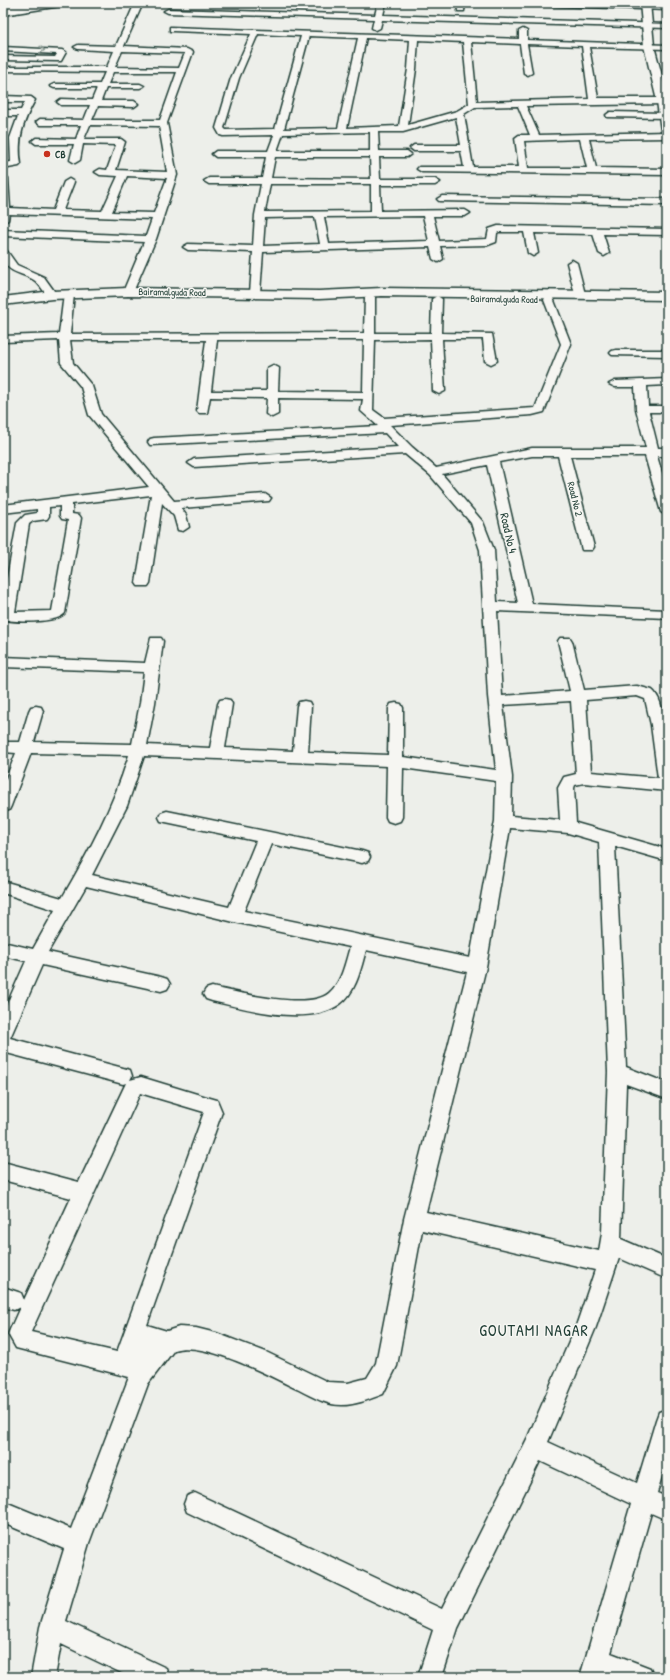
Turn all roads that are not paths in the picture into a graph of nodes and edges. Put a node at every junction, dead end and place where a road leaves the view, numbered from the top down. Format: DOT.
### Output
graph roads {
  1 [pos="14,3"];
  2 [pos="34,3"];
  3 [pos="61,3"];
  4 [pos="139,3"];
  5 [pos="382,3"];
  6 [pos="532,3"];
  7 [pos="3,5"];
  8 [pos="645,5"];
  9 [pos="3,8"];
  10 [pos="667,8"];
  11 [pos="168,11"];
  12 [pos="3,12"];
  13 [pos="282,14"];
  14 [pos="379,18"];
  15 [pos="523,22"];
  16 [pos="278,24"];
  17 [pos="648,25"];
  18 [pos="667,26"];
  19 [pos="173,29"];
  20 [pos="255,33"];
  21 [pos="305,35"];
  22 [pos="362,37"];
  23 [pos="374,37"];
  24 [pos="414,38"];
  25 [pos="467,40"];
  26 [pos="523,41"];
  27 [pos="585,43"];
  28 [pos="649,46"];
  29 [pos="667,46"];
  30 [pos="78,47"];
  31 [pos="118,48"];
  32 [pos="3,49"];
  33 [pos="3,58"];
  34 [pos="3,69"];
  35 [pos="109,70"];
  36 [pos="182,70"];
  37 [pos="528,73"];
  38 [pos="54,86"];
  39 [pos="103,86"];
  40 [pos="140,86"];
  41 [pos="3,92"];
  42 [pos="26,93"];
  43 [pos="3,99"];
  44 [pos="594,101"];
  45 [pos="665,101"];
  46 [pos="62,102"];
  47 [pos="96,103"];
  48 [pos="521,103"];
  49 [pos="134,104"];
  50 [pos="473,105"];
  51 [pos="460,112"];
  52 [pos="3,113"];
  53 [pos="23,113"];
  54 [pos="610,115"];
  55 [pos="40,122"];
  56 [pos="87,122"];
  57 [pos="666,122"];
  58 [pos="163,123"];
  59 [pos="403,129"];
  60 [pos="342,130"];
  61 [pos="374,130"];
  62 [pos="279,132"];
  63 [pos="667,135"];
  64 [pos="584,136"];
  65 [pos="535,137"];
  66 [pos="36,141"];
  67 [pos="79,141"];
  68 [pos="3,144"];
  69 [pos="466,148"];
  70 [pos="216,154"];
  71 [pos="374,154"];
  72 [pos="271,155"];
  73 [pos="14,156"];
  74 [pos="75,160"];
  75 [pos="3,166"];
  76 [pos="422,169"];
  77 [pos="469,170"];
  78 [pos="524,170"];
  79 [pos="592,171"];
  80 [pos="100,172"];
  81 [pos="111,172"];
  82 [pos="667,172"];
  83 [pos="124,173"];
  84 [pos="172,175"];
  85 [pos="3,178"];
  86 [pos="209,181"];
  87 [pos="69,182"];
  88 [pos="375,182"];
  89 [pos="436,182"];
  90 [pos="266,183"];
  91 [pos="442,199"];
  92 [pos="667,202"];
  93 [pos="57,212"];
  94 [pos="426,212"];
  95 [pos="376,213"];
  96 [pos="465,213"];
  97 [pos="106,214"];
  98 [pos="319,214"];
  99 [pos="4,215"];
  100 [pos="159,216"];
  101 [pos="260,216"];
  102 [pos="528,229"];
  103 [pos="597,231"];
  104 [pos="667,232"];
  105 [pos="3,233"];
  106 [pos="151,239"];
  107 [pos="435,243"];
  108 [pos="188,247"];
  109 [pos="325,247"];
  110 [pos="258,249"];
  111 [pos="3,253"];
  112 [pos="534,253"];
  113 [pos="604,253"];
  114 [pos="438,259"];
  115 [pos="572,263"];
  116 [pos="20,273"];
  117 [pos="3,274"];
  118 [pos="128,292"];
  119 [pos="255,293"];
  120 [pos="69,294"];
  121 [pos="341,294"];
  122 [pos="580,294"];
  123 [pos="52,295"];
  124 [pos="370,296"];
  125 [pos="667,296"];
  126 [pos="437,299"];
  127 [pos="549,300"];
  128 [pos="3,301"];
  129 [pos="667,302"];
  130 [pos="369,335"];
  131 [pos="212,336"];
  132 [pos="436,336"];
  133 [pos="64,337"];
  134 [pos="3,339"];
  135 [pos="616,353"];
  136 [pos="667,354"];
  137 [pos="491,361"];
  138 [pos="273,368"];
  139 [pos="667,382"];
  140 [pos="641,383"];
  141 [pos="615,384"];
  142 [pos="439,391"];
  143 [pos="205,394"];
  144 [pos="272,395"];
  145 [pos="369,396"];
  146 [pos="642,409"];
  147 [pos="667,409"];
  148 [pos="204,411"];
  149 [pos="272,414"];
  150 [pos="384,425"];
  151 [pos="154,442"];
  152 [pos="408,450"];
  153 [pos="563,452"];
  154 [pos="651,452"];
  155 [pos="667,452"];
  156 [pos="492,459"];
  157 [pos="194,463"];
  158 [pos="434,472"];
  159 [pos="158,490"];
  160 [pos="265,498"];
  161 [pos="66,502"];
  162 [pos="43,504"];
  163 [pos="171,505"];
  164 [pos="3,509"];
  165 [pos="667,512"];
  166 [pos="183,527"];
  167 [pos="587,547"];
  168 [pos="143,583"];
  169 [pos="490,606"];
  170 [pos="526,607"];
  171 [pos="667,614"];
  172 [pos="156,641"];
  173 [pos="565,641"];
  174 [pos="3,662"];
  175 [pos="151,668"];
  176 [pos="578,695"];
  177 [pos="496,701"];
  178 [pos="225,704"];
  179 [pos="304,706"];
  180 [pos="396,708"];
  181 [pos="36,711"];
  182 [pos="3,747"];
  183 [pos="25,749"];
  184 [pos="138,750"];
  185 [pos="216,754"];
  186 [pos="300,758"];
  187 [pos="395,762"];
  188 [pos="504,777"];
  189 [pos="584,777"];
  190 [pos="667,785"];
  191 [pos="3,806"];
  192 [pos="167,817"];
  193 [pos="394,817"];
  194 [pos="502,821"];
  195 [pos="568,827"];
  196 [pos="265,838"];
  197 [pos="607,839"];
  198 [pos="667,855"];
  199 [pos="362,857"];
  200 [pos="83,879"];
  201 [pos="3,887"];
  202 [pos="65,906"];
  203 [pos="234,915"];
  204 [pos="360,942"];
  205 [pos="3,949"];
  206 [pos="38,957"];
  207 [pos="477,967"];
  208 [pos="161,984"];
  209 [pos="212,994"];
  210 [pos="3,1032"];
  211 [pos="3,1044"];
  212 [pos="617,1072"];
  213 [pos="124,1076"];
  214 [pos="667,1092"];
  215 [pos="3,1171"];
  216 [pos="75,1190"];
  217 [pos="414,1218"];
  218 [pos="609,1254"];
  219 [pos="667,1269"];
  220 [pos="129,1347"];
  221 [pos="157,1355"];
  222 [pos="667,1420"];
  223 [pos="535,1447"];
  224 [pos="643,1498"];
  225 [pos="195,1504"];
  226 [pos="667,1509"];
  227 [pos="3,1512"];
  228 [pos="77,1543"];
  229 [pos="447,1624"];
  230 [pos="52,1627"];
  231 [pos="594,1668"];
  232 [pos="43,1677"];
  233 [pos="157,1677"];
  234 [pos="430,1677"];
  235 [pos="641,1677"];
  1 -- 7 [label="main road"];
  2 -- 9 [label="main road"];
  3 -- 12 [label="main road"];
  4 -- 31 [label="street"];
  5 -- 14 [label="street"];
  6 -- 8 [label="street"];
  8 -- 10 [label="street"];
  8 -- 17 [label="main road"];
  11 -- 13 [label="street"];
  13 -- 14 [label="street"];
  13 -- 16 [label="street"];
  14 -- 15 [label="street"];
  14 -- 23 [label="street"];
  15 -- 17 [label="street"];
  15 -- 26 [label="street"];
  17 -- 18 [label="street"];
  17 -- 28 [label="main road"];
  19 -- 20 [label="street"];
  20 -- 21 [label="street"];
  20 -- 62 [label="street"];
  21 -- 22 [label="street"];
  21 -- 62 [label="street"];
  22 -- 23 [label="street"];
  22 -- 60 [label="street"];
  23 -- 24 [label="street"];
  24 -- 25 [label="street"];
  24 -- 59 [label="street"];
  25 -- 26 [label="street"];
  25 -- 50 [label="street"];
  26 -- 27 [label="street"];
  26 -- 37 [label="street"];
  27 -- 28 [label="street"];
  27 -- 44 [label="street"];
  28 -- 29 [label="street"];
  28 -- 45 [label="main road"];
  30 -- 31 [label="street"];
  31 -- 35 [label="street"];
  31 -- 36 [label="street"];
  32 -- 33 [label="street, one-way"];
  34 -- 35 [label="street"];
  35 -- 36 [label="street"];
  35 -- 39 [label="street"];
  36 -- 58 [label="street"];
  38 -- 39 [label="street"];
  39 -- 40 [label="street"];
  39 -- 47 [label="street"];
  41 -- 42 [label="street"];
  43 -- 53 [label="street"];
  44 -- 45 [label="street"];
  44 -- 48 [label="street"];
  45 -- 57 [label="main road"];
  46 -- 47 [label="street"];
  47 -- 49 [label="street"];
  47 -- 56 [label="street"];
  48 -- 50 [label="street"];
  48 -- 65 [label="street"];
  50 -- 51 [label="street"];
  51 -- 59 [label="street"];
  51 -- 69 [label="street"];
  52 -- 53 [label="street"];
  53 -- 73 [label="street"];
  54 -- 57 [label="street"];
  55 -- 56 [label="street"];
  56 -- 58 [label="street"];
  56 -- 67 [label="street"];
  58 -- 84 [label="street"];
  59 -- 61 [label="street"];
  60 -- 61 [label="street"];
  60 -- 62 [label="street"];
  61 -- 71 [label="street"];
  62 -- 72 [label="street"];
  63 -- 64 [label="street"];
  64 -- 65 [label="street"];
  64 -- 79 [label="street"];
  65 -- 78 [label="street"];
  66 -- 67 [label="street"];
  67 -- 74 [label="street"];
  67 -- 81 [label="street"];
  68 -- 73 [label="street"];
  69 -- 71 [label="street"];
  69 -- 77 [label="street"];
  70 -- 72 [label="street"];
  71 -- 72 [label="street"];
  71 -- 88 [label="street"];
  72 -- 90 [label="street"];
  73 -- 75 [label="street"];
  76 -- 77 [label="street"];
  77 -- 78 [label="street"];
  78 -- 79 [label="street"];
  79 -- 82 [label="street"];
  80 -- 81 [label="street"];
  81 -- 83 [label="street"];
  83 -- 84 [label="street"];
  83 -- 97 [label="street"];
  84 -- 100 [label="street"];
  85 -- 99 [label="street"];
  86 -- 90 [label="street"];
  87 -- 93 [label="street"];
  88 -- 89 [label="street"];
  88 -- 90 [label="street"];
  88 -- 95 [label="street"];
  90 -- 101 [label="street"];
  91 -- 92 [label="street"];
  93 -- 97 [label="street"];
  93 -- 99 [label="street"];
  94 -- 95 [label="street"];
  94 -- 96 [label="street"];
  94 -- 107 [label="street"];
  95 -- 98 [label="street"];
  97 -- 100 [label="street"];
  98 -- 101 [label="street"];
  98 -- 109 [label="street"];
  100 -- 106 [label="street"];
  101 -- 110 [label="street"];
  102 -- 103 [label="street"];
  102 -- 107 [label="street"];
  102 -- 112 [label="street"];
  103 -- 104 [label="street"];
  103 -- 113 [label="street"];
  105 -- 106 [label="street"];
  106 -- 118 [label="street"];
  107 -- 109 [label="street"];
  107 -- 114 [label="street"];
  108 -- 110 [label="street"];
  109 -- 110 [label="street"];
  110 -- 119 [label="street"];
  111 -- 116 [label="street"];
  115 -- 122 [label="street"];
  116 -- 117 [label="street"];
  116 -- 123 [label="street"];
  118 -- 119 [label="main road, Bairamalguda Road"];
  118 -- 120 [label="main road, Bairamalguda Road"];
  119 -- 121 [label="main road, Bairamalguda Road"];
  120 -- 123 [label="main road, Bairamalguda Road"];
  120 -- 133 [label="street"];
  121 -- 122 [label="main road, Bairamalguda Road"];
  121 -- 124 [label="main road, Bairamalguda Road"];
  122 -- 125 [label="main road, Bairamalguda Road"];
  123 -- 128 [label="main road, Bairamalguda Road"];
  124 -- 126 [label="main road, Bairamalguda Road"];
  124 -- 130 [label="street"];
  126 -- 127 [label="main road, Bairamalguda Road"];
  126 -- 132 [label="street"];
  127 -- 129 [label="main road, Bairamalguda Road"];
  127 -- 150 [label="street"];
  130 -- 131 [label="street"];
  130 -- 132 [label="street"];
  130 -- 145 [label="street"];
  131 -- 133 [label="street"];
  131 -- 143 [label="street"];
  132 -- 137 [label="street"];
  132 -- 142 [label="street"];
  133 -- 134 [label="street"];
  133 -- 159 [label="street"];
  135 -- 136 [label="street"];
  138 -- 144 [label="street"];
  139 -- 140 [label="street"];
  140 -- 141 [label="street"];
  140 -- 146 [label="street"];
  143 -- 144 [label="street"];
  143 -- 148 [label="street"];
  144 -- 145 [label="street"];
  144 -- 149 [label="street"];
  145 -- 150 [label="street"];
  146 -- 147 [label="street"];
  146 -- 154 [label="street"];
  150 -- 151 [label="street"];
  150 -- 152 [label="street"];
  152 -- 157 [label="street"];
  152 -- 158 [label="street"];
  153 -- 154 [label="street"];
  153 -- 156 [label="street"];
  153 -- 167 [label="street, Road No 2"];
  154 -- 155 [label="street"];
  154 -- 165 [label="street"];
  156 -- 158 [label="street"];
  156 -- 170 [label="street, Road No 4"];
  158 -- 169 [label="street"];
  159 -- 161 [label="street"];
  159 -- 163 [label="street"];
  159 -- 168 [label="street"];
  160 -- 163 [label="street"];
  161 -- 162 [label="street"];
  161 -- 162 [label="street"];
  162 -- 164 [label="street"];
  163 -- 166 [label="street"];
  169 -- 170 [label="street"];
  169 -- 177 [label="street"];
  170 -- 171 [label="street"];
  172 -- 175 [label="street"];
  173 -- 176 [label="street"];
  174 -- 175 [label="street"];
  175 -- 184 [label="street"];
  176 -- 177 [label="street"];
  176 -- 189 [label="street"];
  176 -- 190 [label="street"];
  177 -- 188 [label="street"];
  178 -- 185 [label="street"];
  179 -- 186 [label="street"];
  180 -- 187 [label="street"];
  181 -- 183 [label="street"];
  182 -- 183 [label="street"];
  183 -- 184 [label="street"];
  183 -- 191 [label="street"];
  184 -- 185 [label="street"];
  184 -- 200 [label="street"];
  185 -- 186 [label="street"];
  186 -- 187 [label="street"];
  187 -- 188 [label="street"];
  187 -- 193 [label="street"];
  188 -- 194 [label="street"];
  189 -- 190 [label="street"];
  189 -- 195 [label="street"];
  192 -- 196 [label="street"];
  194 -- 195 [label="street"];
  194 -- 207 [label="street"];
  195 -- 197 [label="street"];
  196 -- 199 [label="street"];
  196 -- 203 [label="street"];
  197 -- 198 [label="street"];
  197 -- 212 [label="street"];
  200 -- 202 [label="street"];
  200 -- 203 [label="street"];
  201 -- 202 [label="street"];
  202 -- 206 [label="street"];
  203 -- 204 [label="street"];
  204 -- 207 [label="street"];
  204 -- 209 [label="street"];
  205 -- 206 [label="street"];
  206 -- 208 [label="street"];
  206 -- 210 [label="street"];
  207 -- 217 [label="street"];
  211 -- 213 [label="street"];
  212 -- 214 [label="street"];
  212 -- 218 [label="street"];
  215 -- 216 [label="street"];
  217 -- 218 [label="street"];
  217 -- 221 [label="street"];
  218 -- 219 [label="street"];
  218 -- 223 [label="street"];
  220 -- 220 [label="street"];
  220 -- 221 [label="street"];
  220 -- 221 [label="street"];
  221 -- 228 [label="street"];
  222 -- 224 [label="street"];
  223 -- 224 [label="street"];
  223 -- 229 [label="street"];
  224 -- 226 [label="street"];
  224 -- 231 [label="street"];
  225 -- 229 [label="street"];
  227 -- 228 [label="street"];
  228 -- 230 [label="street"];
  229 -- 234 [label="street"];
  230 -- 232 [label="street"];
  230 -- 233 [label="street"];
  231 -- 235 [label="street"];
}
